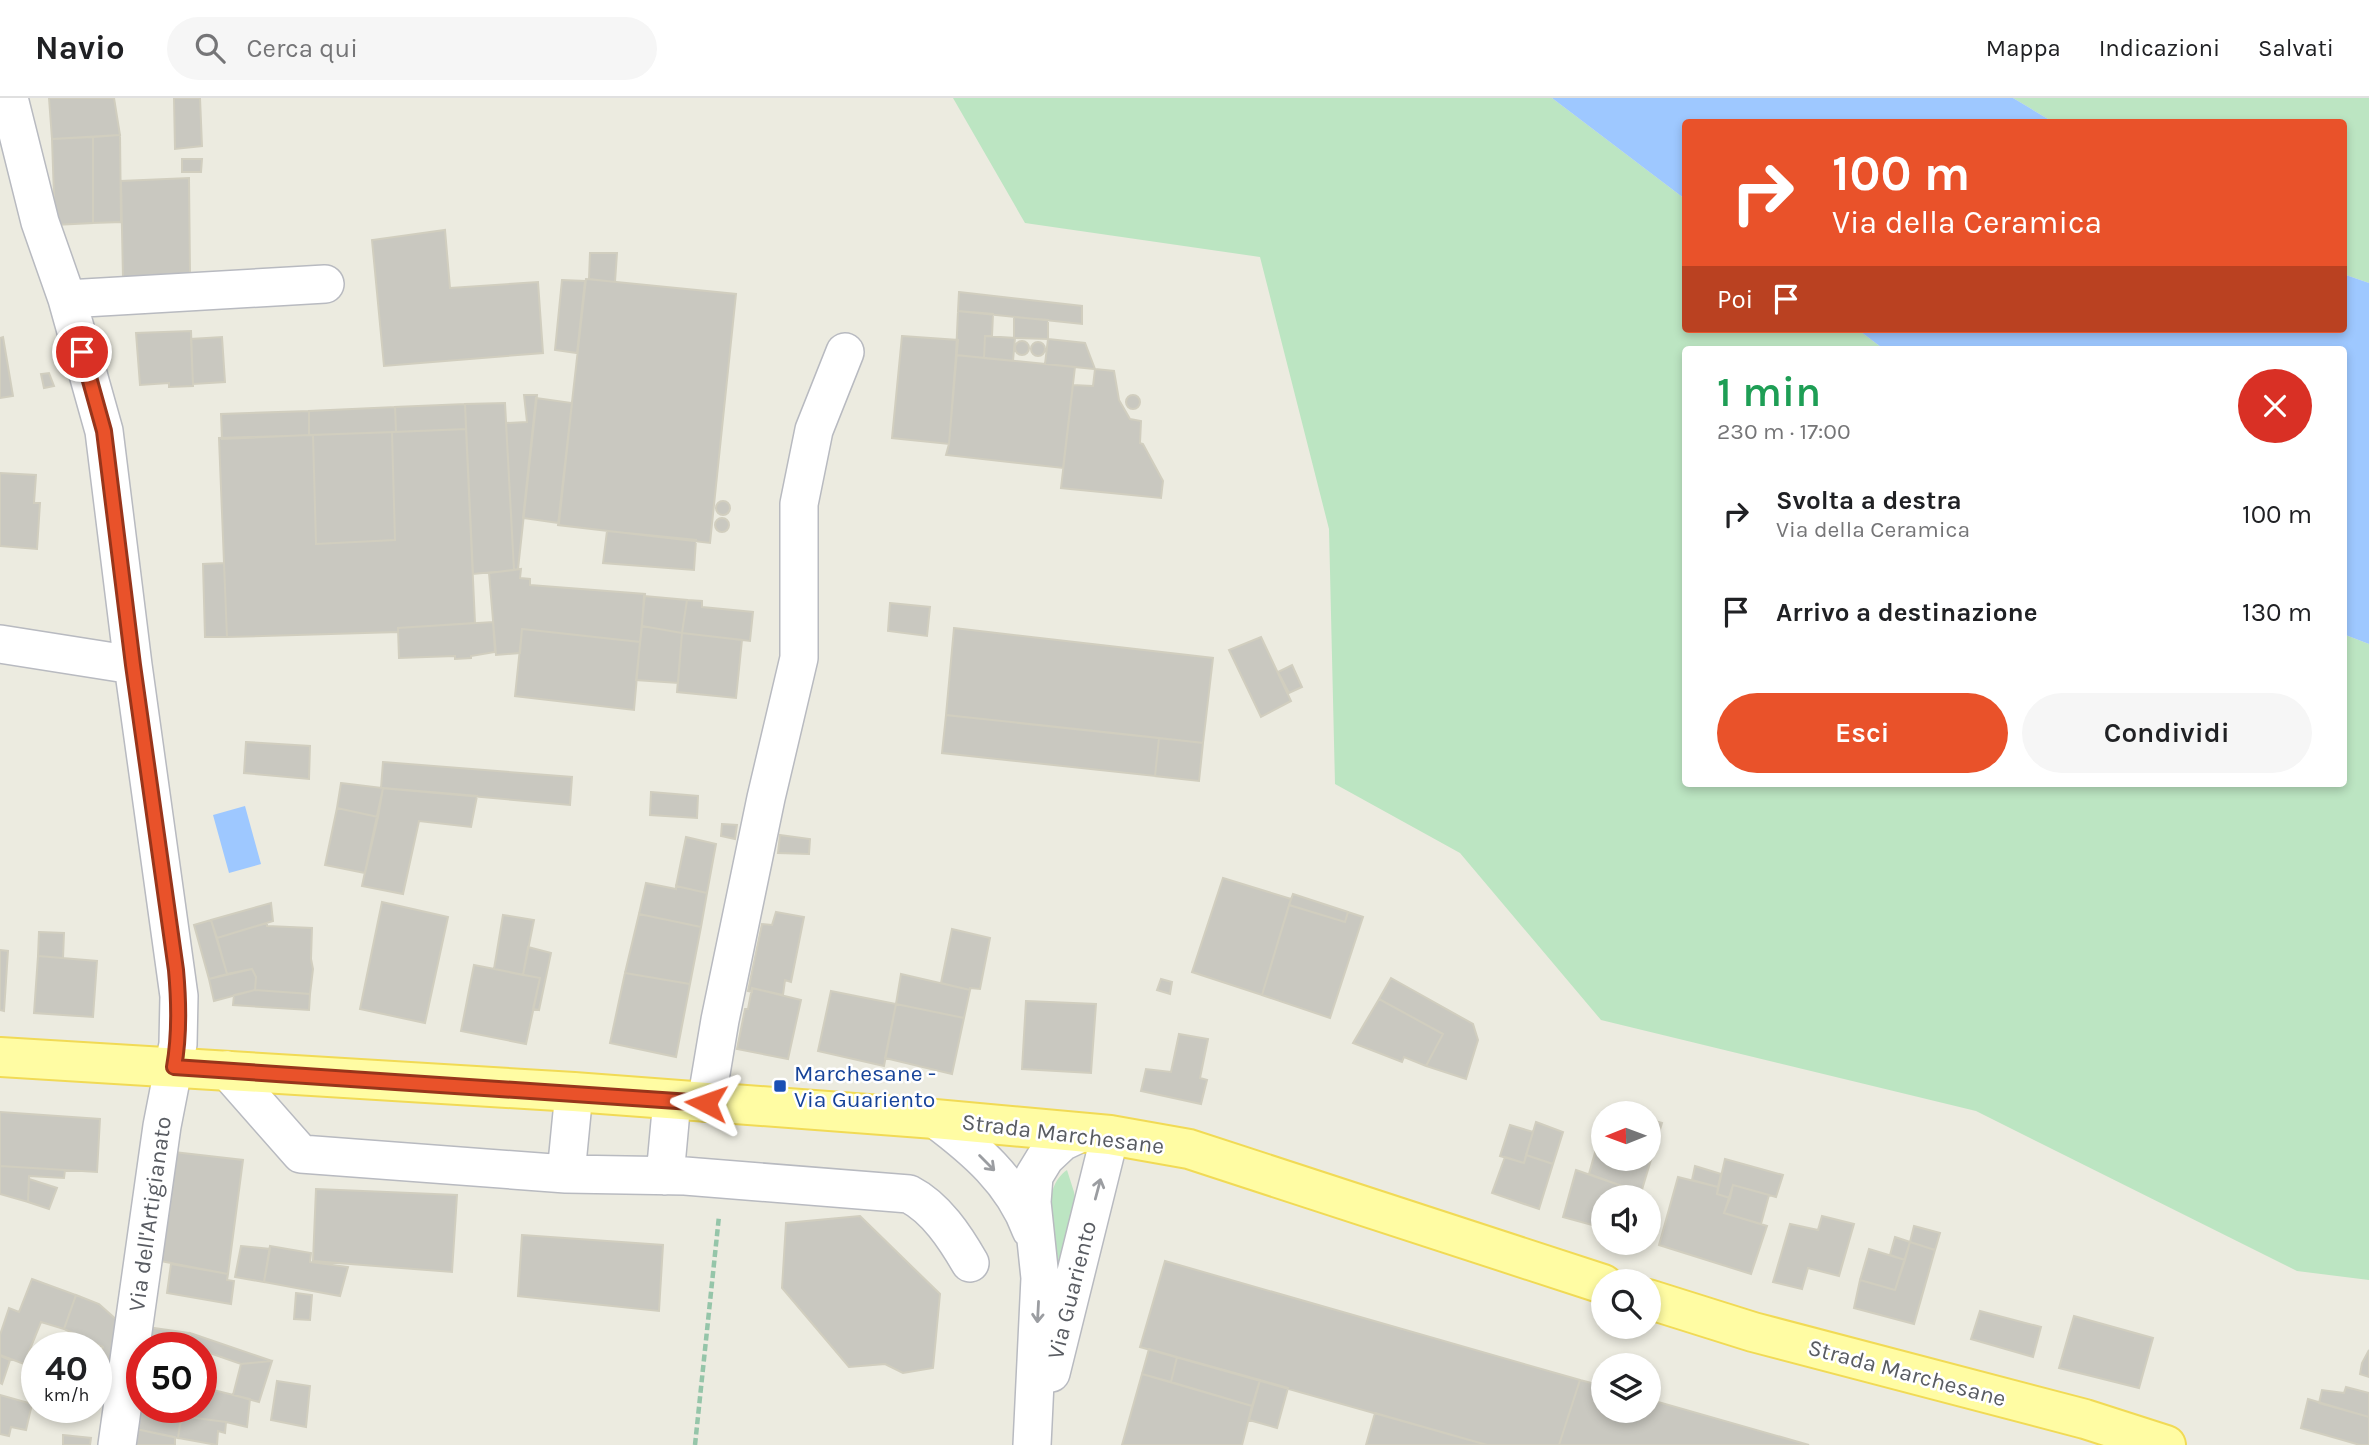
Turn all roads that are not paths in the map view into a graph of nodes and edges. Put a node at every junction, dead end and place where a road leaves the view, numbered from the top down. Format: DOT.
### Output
graph roads {
  1 [pos="9,98"];
  2 [pos="325,284"];
  3 [pos="67,299"];
  4 [pos="845,352"];
  5 [pos="0,644"];
  6 [pos="133,665"];
  7 [pos="0,1057"];
  8 [pos="174,1067"];
  9 [pos="227,1070"];
  10 [pos="574,1093"];
  11 [pos="689,1101"];
  12 [pos="934,1119"];
  13 [pos="1096,1134"];
  14 [pos="566,1174"];
  15 [pos="665,1176"];
  16 [pos="1036,1244"];
  17 [pos="970,1263"];
  18 [pos="1591,1280"];
  19 [pos="1661,1303"];
  20 [pos="117,1445"];
  21 [pos="1032,1445"];
  22 [pos="2166,1445"];
  1 -- 3 [label="street, Via dell'Artigianato"];
  2 -- 3 [label="street"];
  3 -- 6 [label="street, Via dell'Artigianato"];
  4 -- 11 [label="street"];
  5 -- 6 [label="street"];
  6 -- 8 [label="street, Via dell'Artigianato"];
  7 -- 8 [label="main road, Strada Marchesane"];
  8 -- 9 [label="main road, Strada Marchesane"];
  8 -- 20 [label="street, Via dell'Artigianato"];
  9 -- 10 [label="main road, Strada Marchesane"];
  9 -- 14 [label="street"];
  10 -- 11 [label="main road, Strada Marchesane"];
  10 -- 14 [label="street"];
  11 -- 12 [label="main road, Strada Marchesane"];
  11 -- 15 [label="street"];
  12 -- 13 [label="main road, Strada Marchesane"];
  12 -- 16 [label="street, Via Guariento, one-way"];
  13 -- 16 [label="street, Via Guariento"];
  13 -- 18 [label="main road, Strada Marchesane"];
  21 -- 13 [label="street, Via Guariento, one-way"];
  14 -- 15 [label="street"];
  15 -- 17 [label="street"];
  16 -- 21 [label="street, Via Guariento, one-way"];
  19 -- 22 [label="main road, Strada Marchesane"];
}
